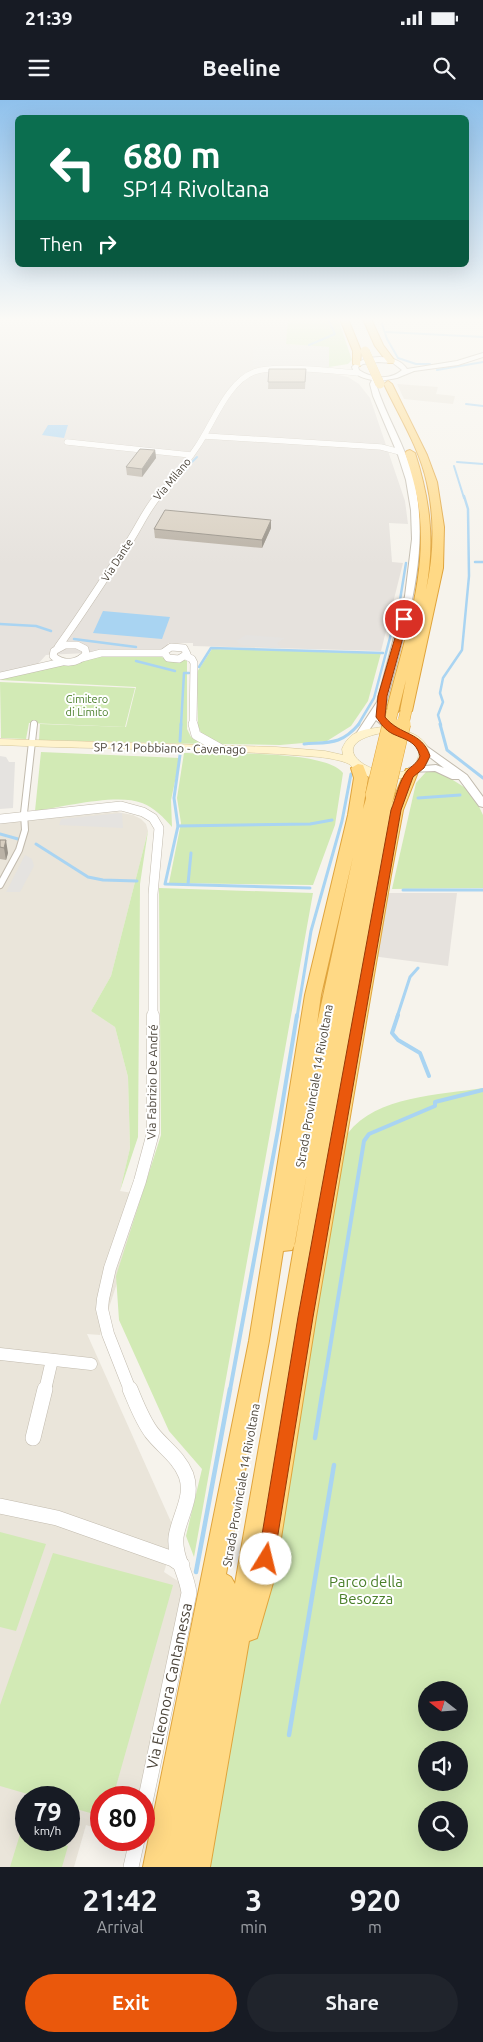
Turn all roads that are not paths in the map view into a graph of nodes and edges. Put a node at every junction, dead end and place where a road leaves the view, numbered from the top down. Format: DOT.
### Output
graph roads {
  1 [pos="224,401"];
  2 [pos="386,401"];
  3 [pos="391,401"];
  4 [pos="204,436"];
  5 [pos="396,441"];
  6 [pos="66,442"];
  7 [pos="381,447"];
  8 [pos="400,452"];
  9 [pos="192,455"];
  10 [pos="145,512"];
  11 [pos="69,631"];
  12 [pos="73,644"];
  13 [pos="58,647"];
  14 [pos="85,649"];
  15 [pos="101,653"];
  16 [pos="164,653"];
  17 [pos="186,656"];
  18 [pos="54,657"];
  19 [pos="82,658"];
  20 [pos="64,662"];
  21 [pos="44,665"];
  22 [pos="0,676"];
  23 [pos="383,696"];
  24 [pos="399,710"];
  25 [pos="34,723"];
  26 [pos="396,732"];
  27 [pos="361,734"];
  28 [pos="351,741"];
  29 [pos="0,742"];
  30 [pos="32,746"];
  31 [pos="422,746"];
  32 [pos="0,748"];
  33 [pos="221,749"];
  34 [pos="276,750"];
  35 [pos="355,765"];
  36 [pos="412,771"];
  37 [pos="474,790"];
  38 [pos="380,796"];
  39 [pos="483,804"];
  40 [pos="26,817"];
  41 [pos="0,819"];
  42 [pos="0,886"];
  43 [pos="0,1354"];
  44 [pos="52,1360"];
  45 [pos="91,1364"];
  46 [pos="33,1438"];
  47 [pos="0,1506"];
  48 [pos="182,1566"];
  49 [pos="224,1710"];
  50 [pos="148,1786"];
  51 [pos="135,1851"];
  52 [pos="131,1867"];
  53 [pos="157,1867"];
  54 [pos="171,1867"];
  55 [pos="196,1867"];
  1 -- 4 [label="street, Via Milano"];
  2 -- 5 [label="street"];
  3 -- 24 [label="highway, Strada Provinciale 14 Rivoltana"];
  4 -- 7 [label="street"];
  4 -- 9 [label="street, Via Milano"];
  5 -- 7 [label="street"];
  5 -- 8 [label="street"];
  6 -- 9 [label="street"];
  7 -- 8 [label="street"];
  8 -- 23 [label="street"];
  9 -- 10 [label="street, Via Milano"];
  10 -- 11 [label="street, Via Dante"];
  11 -- 12 [label="street"];
  11 -- 13 [label="street, Via Dante"];
  12 -- 13 [label="street"];
  12 -- 14 [label="street"];
  13 -- 18 [label="street, Via Dante"];
  14 -- 15 [label="street"];
  14 -- 19 [label="street"];
  15 -- 16 [label="street"];
  15 -- 19 [label="street"];
  16 -- 17 [label="street"];
  16 -- 17 [label="street"];
  17 -- 33 [label="street"];
  18 -- 20 [label="street"];
  18 -- 21 [label="street"];
  19 -- 20 [label="street"];
  20 -- 21 [label="street"];
  21 -- 22 [label="street"];
  23 -- 26 [label="street"];
  23 -- 27 [label="street"];
  24 -- 38 [label="highway, Strada Provinciale 14 Rivoltana, bridge"];
  25 -- 30 [label="street"];
  26 -- 27 [label="main road"];
  26 -- 31 [label="main road"];
  27 -- 28 [label="main road"];
  28 -- 34 [label="main road, SP 121 Pobbiano - Cavenago"];
  28 -- 35 [label="main road"];
  29 -- 30 [label="main road"];
  30 -- 32 [label="main road"];
  30 -- 33 [label="main road, SP 121 Pobbiano - Cavenago"];
  30 -- 40 [label="street"];
  31 -- 36 [label="main road"];
  31 -- 37 [label="street"];
  33 -- 34 [label="main road, SP 121 Pobbiano - Cavenago"];
  34 -- 35 [label="main road, SP 121 Pobbiano - Cavenago"];
  35 -- 36 [label="main road"];
  35 -- 53 [label="highway"];
  36 -- 37 [label="street"];
  36 -- 49 [label="highway"];
  37 -- 39 [label="street"];
  38 -- 49 [label="highway, Strada Provinciale 14 Rivoltana"];
  38 -- 54 [label="highway, Strada Provinciale 14 Rivoltana"];
  40 -- 41 [label="street, Via Fabrizio De André"];
  40 -- 42 [label="street"];
  40 -- 48 [label="street, Via Fabrizio De André"];
  43 -- 44 [label="street"];
  44 -- 45 [label="street"];
  44 -- 46 [label="street"];
  47 -- 48 [label="street"];
  48 -- 50 [label="street, Via Eleonora Cantamessa"];
  49 -- 55 [label="highway, Strada Provinciale 14 Rivoltana"];
  51 -- 52 [label="street"];
}
